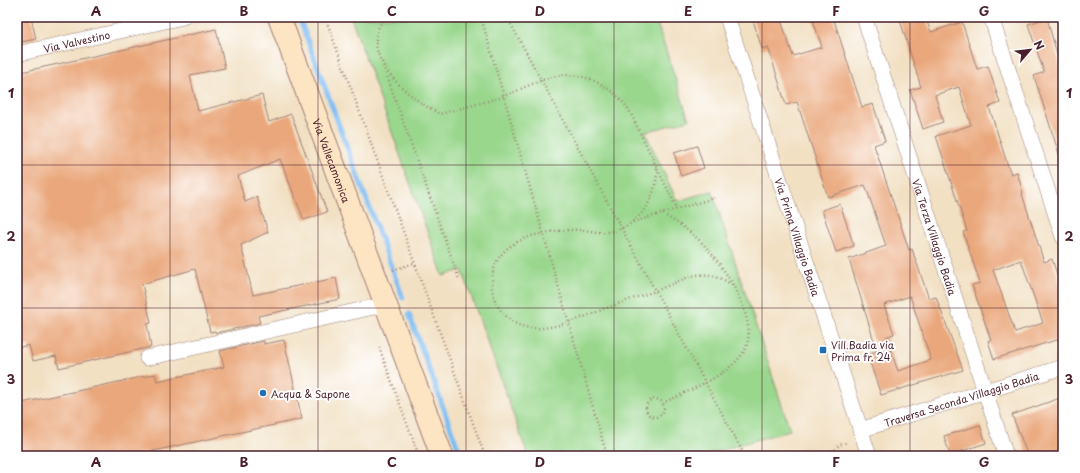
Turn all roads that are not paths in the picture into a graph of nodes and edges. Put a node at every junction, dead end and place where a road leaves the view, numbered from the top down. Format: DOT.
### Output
graph roads {
  1 [pos="183,17"];
  2 [pos="279,17"];
  3 [pos="727,17"];
  4 [pos="864,17"];
  5 [pos="992,17"];
  6 [pos="17,54"];
  7 [pos="1063,237"];
  8 [pos="386,304"];
  9 [pos="147,358"];
  10 [pos="1063,367"];
  11 [pos="984,393"];
  12 [pos="860,430"];
  13 [pos="442,456"];
  14 [pos="869,456"];
  15 [pos="1006,456"];
  1 -- 6 [label="street, Via Valvestino"];
  2 -- 8 [label="main road, Via Vallecamonica"];
  3 -- 12 [label="street, Via Prima Villaggio Badia"];
  4 -- 11 [label="street, Via Terza Villaggio Badia"];
  5 -- 7 [label="street"];
  8 -- 9 [label="street"];
  8 -- 13 [label="main road, Via Vallecamonica"];
  10 -- 11 [label="street, Traversa Seconda Villaggio Badia"];
  11 -- 12 [label="street, Traversa Seconda Villaggio Badia"];
  11 -- 15 [label="street, Via Terza Villaggio Badia"];
  12 -- 14 [label="street, Via Prima Villaggio Badia"];
}
